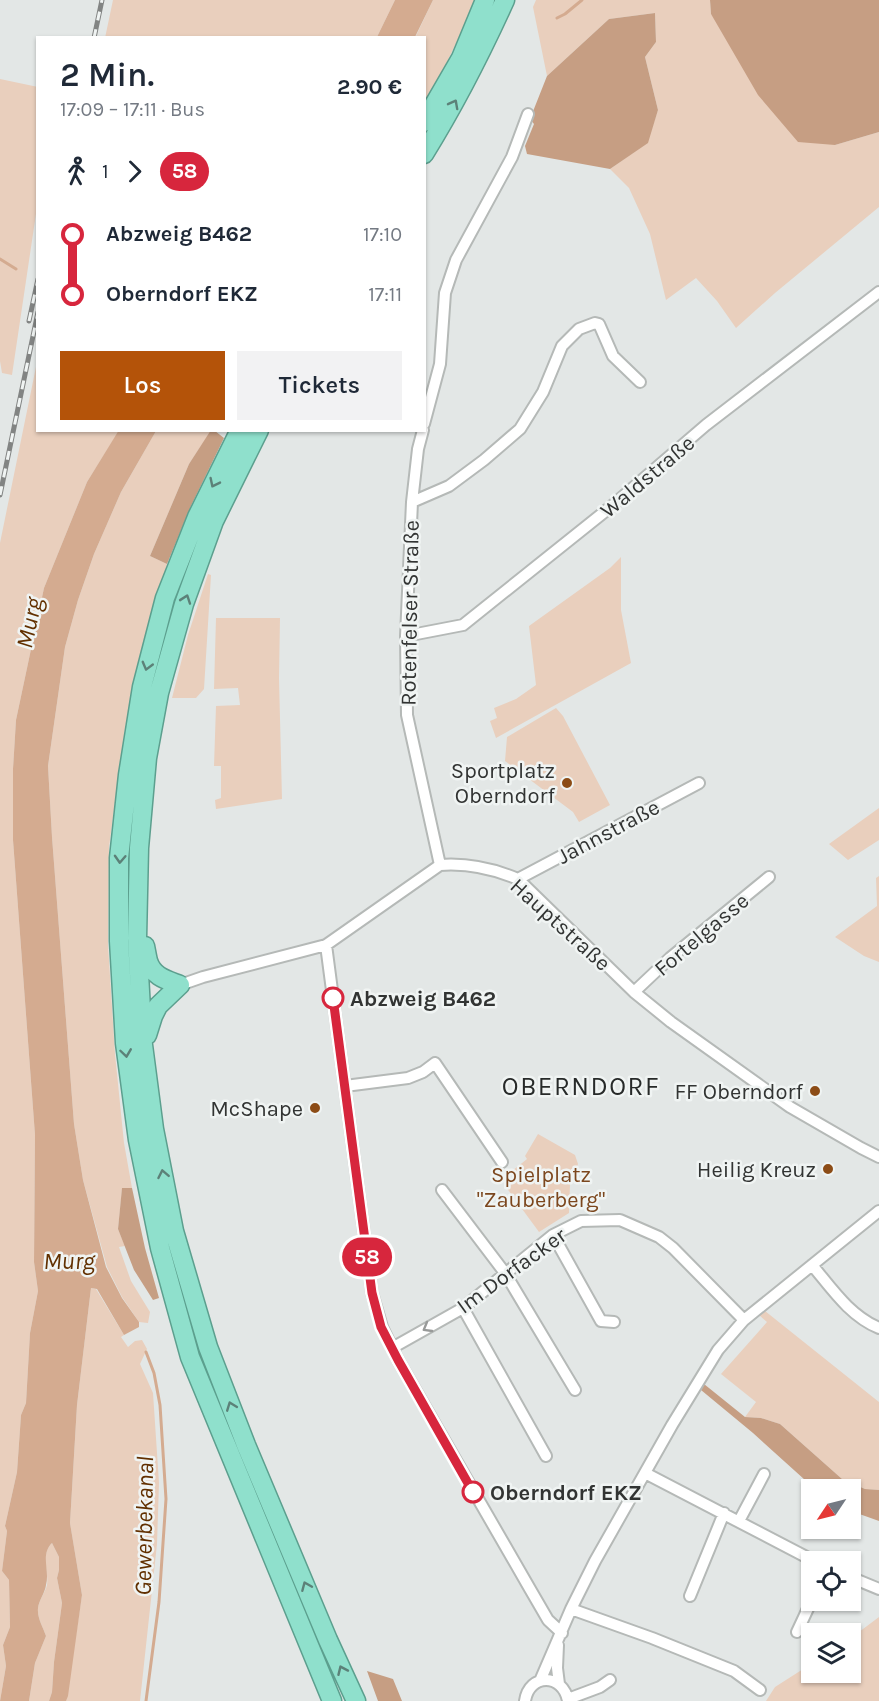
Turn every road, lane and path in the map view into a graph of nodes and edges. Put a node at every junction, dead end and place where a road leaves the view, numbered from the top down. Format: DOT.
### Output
graph roads {
  1 [pos="485,0"];
  2 [pos="505,0"];
  3 [pos="528,114"];
  4 [pos="426,119"];
  5 [pos="426,151"];
  6 [pos="879,292"];
  7 [pos="640,382"];
  8 [pos="426,416"];
  9 [pos="239,432"];
  10 [pos="258,432"];
  11 [pos="422,432"];
  12 [pos="412,502"];
  13 [pos="406,636"];
  14 [pos="699,783"];
  15 [pos="440,865"];
  16 [pos="769,877"];
  17 [pos="518,879"];
  18 [pos="137,938"];
  19 [pos="326,945"];
  20 [pos="180,985"];
  21 [pos="634,992"];
  22 [pos="143,1045"];
  23 [pos="345,1086"];
  24 [pos="879,1157"];
  25 [pos="502,1162"];
  26 [pos="442,1190"];
  27 [pos="879,1211"];
  28 [pos="553,1235"];
  29 [pos="812,1265"];
  30 [pos="505,1273"];
  31 [pos="463,1308"];
  32 [pos="744,1320"];
  33 [pos="614,1322"];
  34 [pos="879,1328"];
  35 [pos="392,1348"];
  36 [pos="575,1390"];
  37 [pos="546,1456"];
  38 [pos="645,1473"];
  39 [pos="764,1474"];
  40 [pos="724,1514"];
  41 [pos="739,1521"];
  42 [pos="801,1554"];
  43 [pos="861,1582"];
  44 [pos="879,1589"];
  45 [pos="690,1596"];
  46 [pos="571,1609"];
  47 [pos="806,1611"];
  48 [pos="796,1632"];
  49 [pos="560,1637"];
  50 [pos="610,1680"];
  51 [pos="540,1681"];
  52 [pos="559,1684"];
  53 [pos="760,1690"];
  54 [pos="568,1700"];
  55 [pos="332,1701"];
  56 [pos="356,1701"];
  57 [pos="525,1701"];
  1 -- 4 [label="highway"];
  5 -- 2 [label="highway, one-way"];
  3 -- 8 [label="street"];
  6 -- 13 [label="street, Waldstraße"];
  7 -- 12 [label="street"];
  9 -- 55 [label="highway, one-way"];
  18 -- 10 [label="highway, one-way"];
  11 -- 12 [label="street, Rotenfelser Straße"];
  12 -- 13 [label="street, Rotenfelser Straße"];
  13 -- 15 [label="street, Rotenfelser Straße"];
  14 -- 17 [label="street, Jahnstraße"];
  15 -- 17 [label="street, Hauptstraße"];
  15 -- 19 [label="street"];
  16 -- 21 [label="street, Fortelgasse"];
  17 -- 21 [label="street, Hauptstraße"];
  18 -- 20 [label="highway"];
  18 -- 22 [label="highway"];
  19 -- 20 [label="street"];
  19 -- 23 [label="street"];
  20 -- 22 [label="highway"];
  21 -- 24 [label="street, Hauptstraße"];
  56 -- 22 [label="highway, one-way"];
  23 -- 25 [label="street"];
  23 -- 35 [label="street"];
  26 -- 30 [label="street"];
  27 -- 29 [label="street"];
  28 -- 30 [label="street, Im Dorfacker"];
  28 -- 32 [label="street, Im Dorfacker"];
  28 -- 33 [label="street"];
  29 -- 32 [label="street"];
  29 -- 34 [label="street"];
  30 -- 31 [label="street, Im Dorfacker"];
  30 -- 36 [label="street"];
  31 -- 35 [label="street, Im Dorfacker, one-way"];
  31 -- 37 [label="street"];
  32 -- 38 [label="street"];
  35 -- 49 [label="street"];
  38 -- 40 [label="street"];
  38 -- 46 [label="street"];
  39 -- 41 [label="street"];
  40 -- 41 [label="street"];
  40 -- 45 [label="street"];
  41 -- 42 [label="street"];
  43 -- 44 [label="street"];
  46 -- 49 [label="street"];
  46 -- 53 [label="street"];
  47 -- 48 [label="street"];
  49 -- 51 [label="street"];
  49 -- 52 [label="street"];
  50 -- 54 [label="street"];
  51 -- 52 [label="street"];
  51 -- 57 [label="street"];
  52 -- 54 [label="street"];
}
